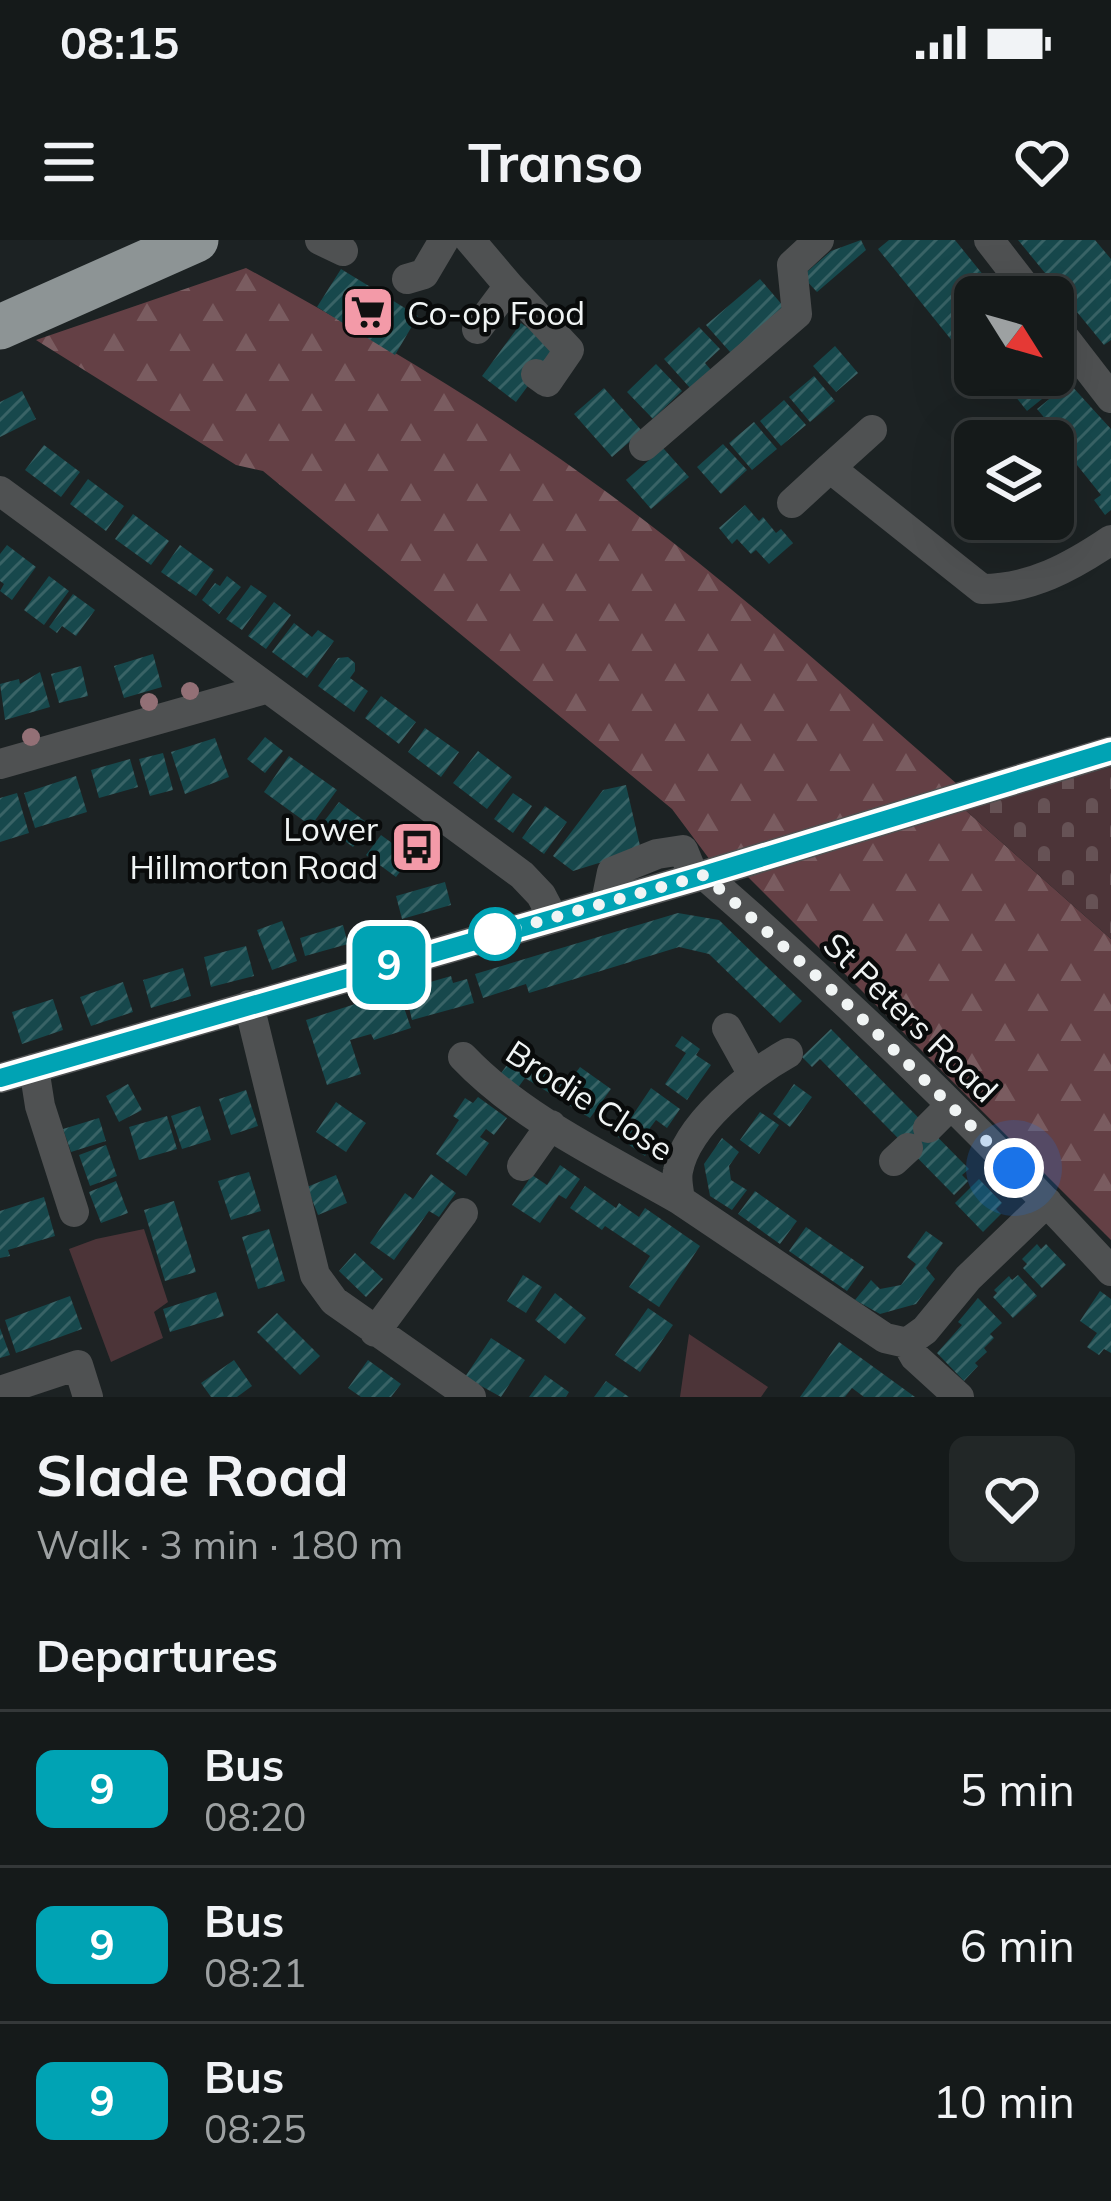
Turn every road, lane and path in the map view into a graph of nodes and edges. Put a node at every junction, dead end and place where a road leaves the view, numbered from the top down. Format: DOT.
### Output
graph roads {
  1 [pos="196,240"];
  2 [pos="443,240"];
  3 [pos="470,240"];
  4 [pos="819,240"];
  5 [pos="989,240"];
  6 [pos="1017,276"];
  7 [pos="407,279"];
  8 [pos="509,286"];
  9 [pos="0,327"];
  10 [pos="477,329"];
  11 [pos="1074,350"];
  12 [pos="536,374"];
  13 [pos="1111,398"];
  14 [pos="872,430"];
  15 [pos="644,446"];
  16 [pos="830,468"];
  17 [pos="0,491"];
  18 [pos="792,503"];
  19 [pos="1111,540"];
  20 [pos="265,688"];
  21 [pos="1111,751"];
  22 [pos="0,764"];
  23 [pos="707,874"];
  24 [pos="553,918"];
  25 [pos="249,1005"];
  26 [pos="727,1028"];
  27 [pos="788,1053"];
  28 [pos="464,1057"];
  29 [pos="34,1068"];
  30 [pos="752,1073"];
  31 [pos="0,1078"];
  32 [pos="951,1105"];
  33 [pos="551,1125"];
  34 [pos="910,1146"];
  35 [pos="522,1166"];
  36 [pos="680,1200"];
  37 [pos="1047,1202"];
  38 [pos="74,1212"];
  39 [pos="463,1213"];
  40 [pos="1111,1271"];
  41 [pos="375,1332"];
  42 [pos="907,1343"];
  43 [pos="429,1386"];
  44 [pos="0,1391"];
  45 [pos="88,1397"];
  46 [pos="471,1397"];
  47 [pos="959,1397"];
  1 -- 9 [label="highway"];
  2 -- 7 [label="street"];
  3 -- 8 [label="street"];
  4 -- 15 [label="street"];
  5 -- 6 [label="street"];
  8 -- 10 [label="street"];
  8 -- 12 [label="street"];
  11 -- 13 [label="street"];
  14 -- 16 [label="street"];
  16 -- 18 [label="street"];
  16 -- 19 [label="street"];
  17 -- 20 [label="street"];
  20 -- 22 [label="street"];
  20 -- 24 [label="street"];
  21 -- 23 [label="street"];
  23 -- 24 [label="street"];
  23 -- 32 [label="street, St Peters Road"];
  24 -- 25 [label="street"];
  25 -- 29 [label="street"];
  25 -- 41 [label="street"];
  26 -- 30 [label="street"];
  27 -- 30 [label="street"];
  28 -- 33 [label="street, Brodie Close"];
  29 -- 31 [label="street"];
  29 -- 38 [label="street"];
  30 -- 36 [label="street"];
  32 -- 34 [label="street"];
  32 -- 37 [label="street, St Peters Road"];
  33 -- 35 [label="street"];
  33 -- 36 [label="street, Brodie Close"];
  36 -- 42 [label="street, Brodie Close"];
  37 -- 40 [label="street, St Peters Road"];
  37 -- 42 [label="street"];
  39 -- 41 [label="street"];
  41 -- 43 [label="street"];
  42 -- 47 [label="street"];
  43 -- 46 [label="street"];
  44 -- 45 [label="street"];
}
